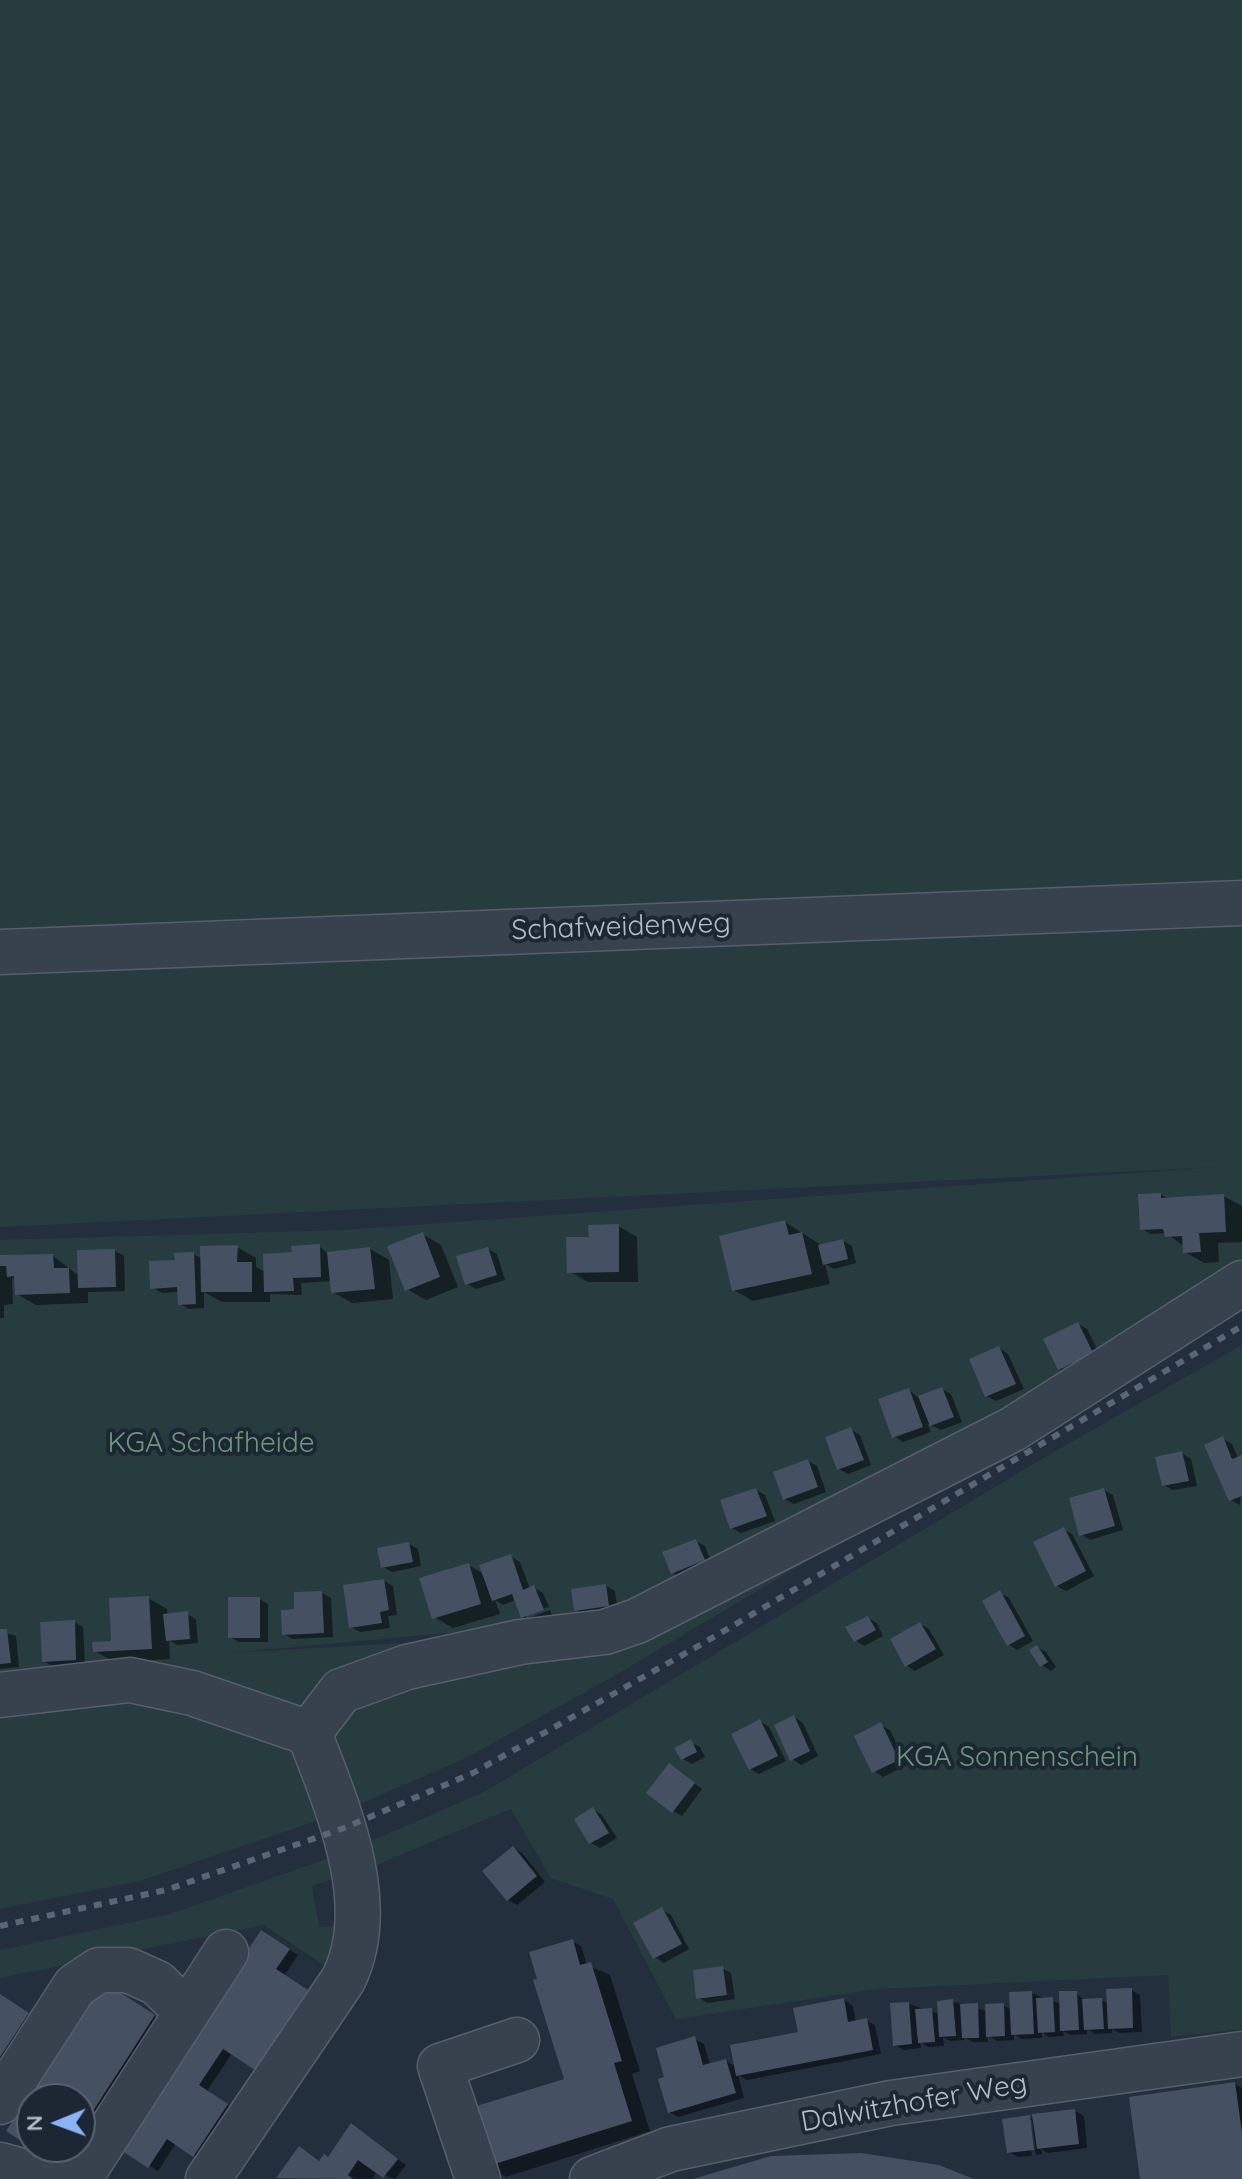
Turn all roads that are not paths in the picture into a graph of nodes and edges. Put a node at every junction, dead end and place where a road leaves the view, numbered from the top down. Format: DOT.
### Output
graph roads {
  1 [pos="1242,903"];
  2 [pos="0,952"];
  3 [pos="1242,1283"];
  4 [pos="0,1695"];
  5 [pos="309,1733"];
  6 [pos="226,1952"];
  7 [pos="187,2012"];
  8 [pos="517,2040"];
  9 [pos="1242,2054"];
  10 [pos="0,2102"];
  11 [pos="0,2165"];
  12 [pos="50,2179"];
  13 [pos="79,2179"];
  14 [pos="208,2179"];
  15 [pos="478,2179"];
  16 [pos="592,2179"];
  1 -- 2 [label="street, Schafweidenweg"];
  3 -- 5 [label="street"];
  4 -- 5 [label="street"];
  5 -- 14 [label="street"];
  6 -- 7 [label="street"];
  7 -- 10 [label="street"];
  7 -- 13 [label="street"];
  8 -- 15 [label="street"];
  9 -- 16 [label="street, Dalwitzhofer Weg"];
  11 -- 12 [label="street"];
}
